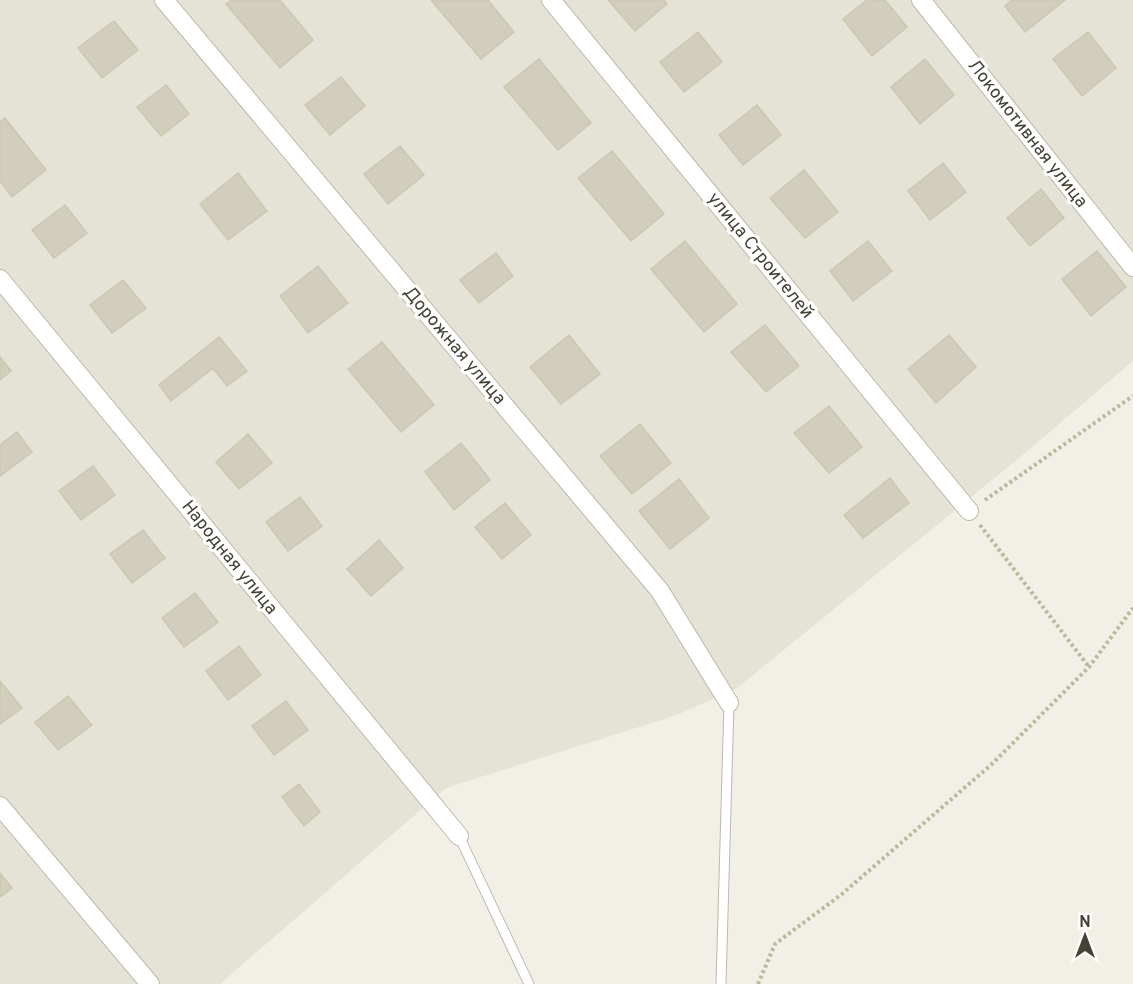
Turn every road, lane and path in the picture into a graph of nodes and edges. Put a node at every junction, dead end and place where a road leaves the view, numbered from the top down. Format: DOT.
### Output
graph roads {
  1 [pos="164,0"];
  2 [pos="551,0"];
  3 [pos="921,0"];
  4 [pos="1133,267"];
  5 [pos="0,279"];
  6 [pos="1133,396"];
  7 [pos="969,511"];
  8 [pos="1133,608"];
  9 [pos="1089,667"];
  10 [pos="729,703"];
  11 [pos="0,806"];
  12 [pos="459,836"];
  13 [pos="150,984"];
  14 [pos="529,984"];
  15 [pos="721,984"];
  16 [pos="758,984"];
  1 -- 10 [label="street, Дорожная улица"];
  2 -- 7 [label="street, улица Строителей"];
  3 -- 4 [label="street, Локомотивная улица"];
  5 -- 12 [label="street, Народная улица"];
  6 -- 7 [label="path"];
  7 -- 9 [label="path"];
  8 -- 9 [label="path"];
  9 -- 16 [label="path"];
  10 -- 15 [label="lane"];
  11 -- 13 [label="street"];
  12 -- 14 [label="lane"];
}
